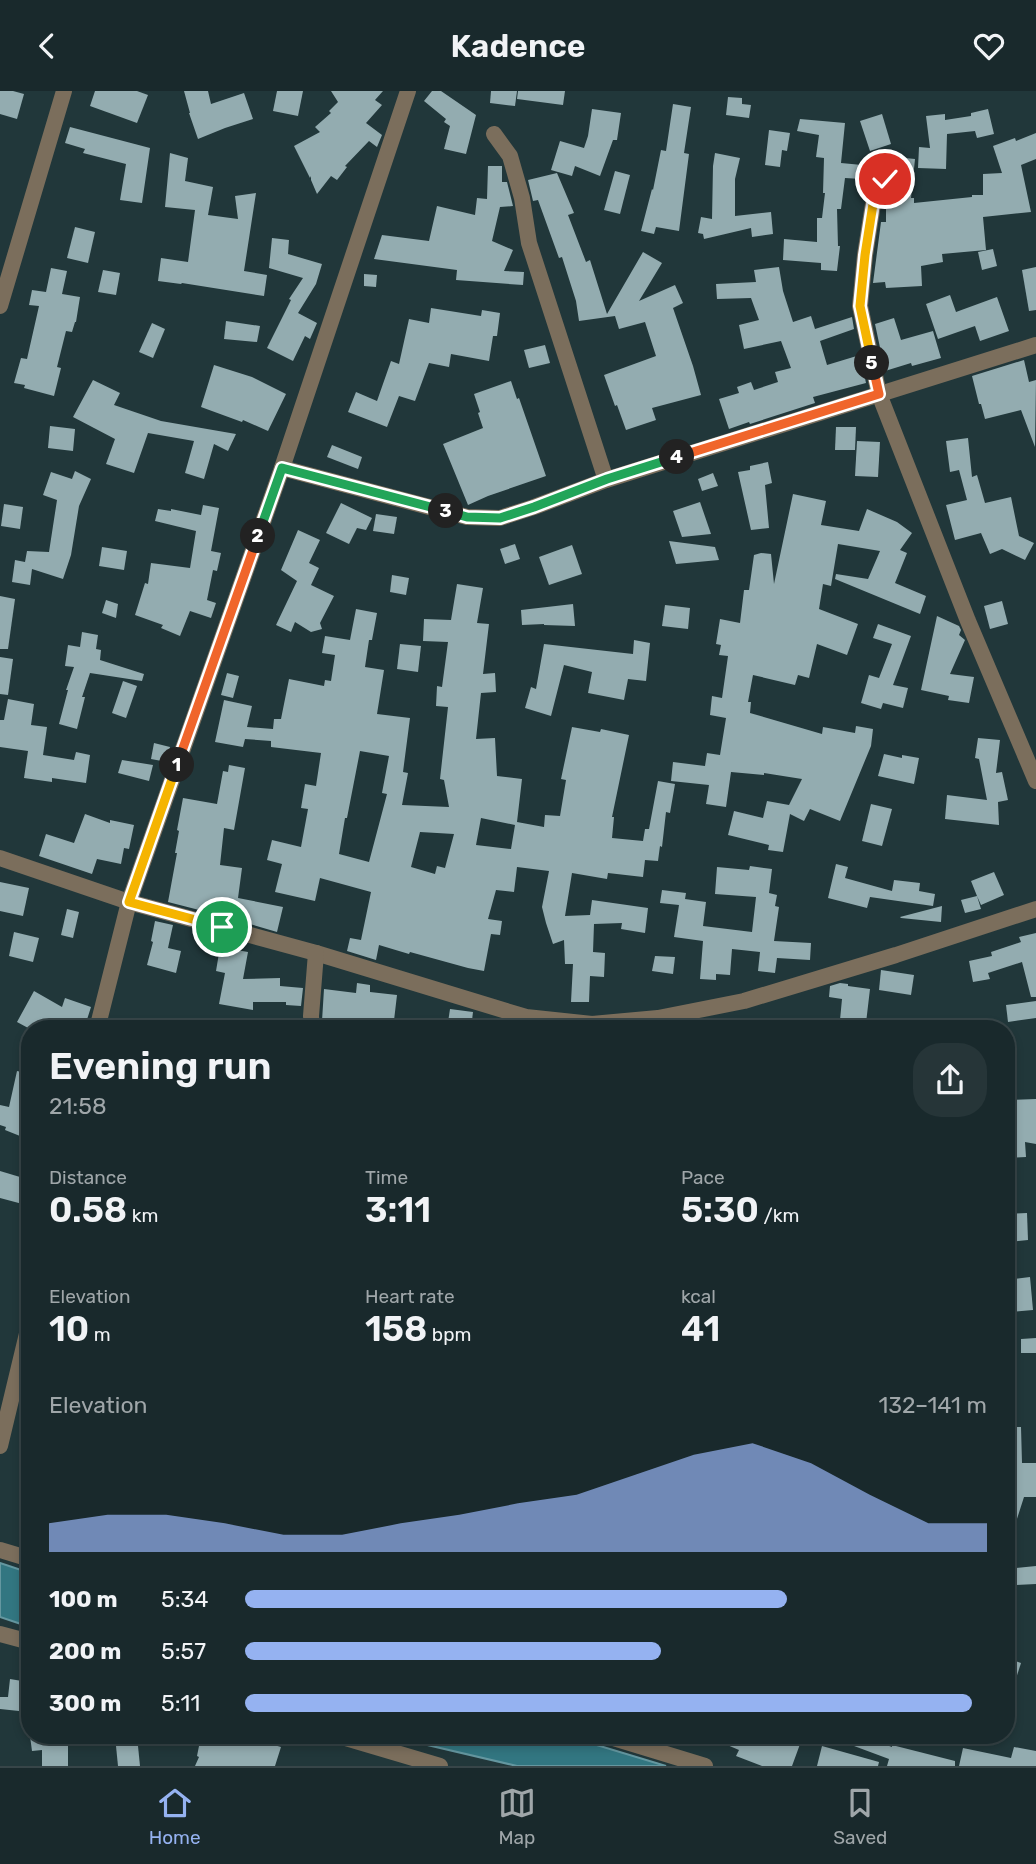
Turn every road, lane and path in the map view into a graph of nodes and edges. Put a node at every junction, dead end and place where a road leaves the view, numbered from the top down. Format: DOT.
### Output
graph roads {
  1 [pos="64,91"];
  2 [pos="408,91"];
  3 [pos="494,134"];
  4 [pos="885,179"];
  5 [pos="0,306"];
  6 [pos="1036,345"];
  7 [pos="879,394"];
  8 [pos="282,468"];
  9 [pos="607,479"];
  10 [pos="1036,781"];
  11 [pos="0,858"];
  12 [pos="129,902"];
  13 [pos="1036,909"];
  14 [pos="316,953"];
  15 [pos="99,1020"];
  16 [pos="311,1020"];
  17 [pos="554,1020"];
  18 [pos="636,1020"];
  19 [pos="21,1358"];
  20 [pos="0,1446"];
  21 [pos="0,1550"];
  22 [pos="21,1556"];
  23 [pos="0,1634"];
  24 [pos="21,1640"];
  25 [pos="366,1744"];
  26 [pos="633,1744"];
  27 [pos="440,1766"];
  28 [pos="705,1766"];
  1 -- 5 [label="street"];
  2 -- 8 [label="street"];
  3 -- 9 [label="street"];
  4 -- 7 [label="street"];
  6 -- 7 [label="street"];
  7 -- 9 [label="street"];
  7 -- 10 [label="street"];
  8 -- 9 [label="street"];
  8 -- 12 [label="street"];
  11 -- 12 [label="street"];
  12 -- 14 [label="street"];
  12 -- 15 [label="street"];
  13 -- 18 [label="street"];
  14 -- 16 [label="street"];
  14 -- 17 [label="street"];
  19 -- 20 [label="street"];
  21 -- 22 [label="street"];
  23 -- 24 [label="street"];
  25 -- 27 [label="street"];
  26 -- 28 [label="street"];
}
